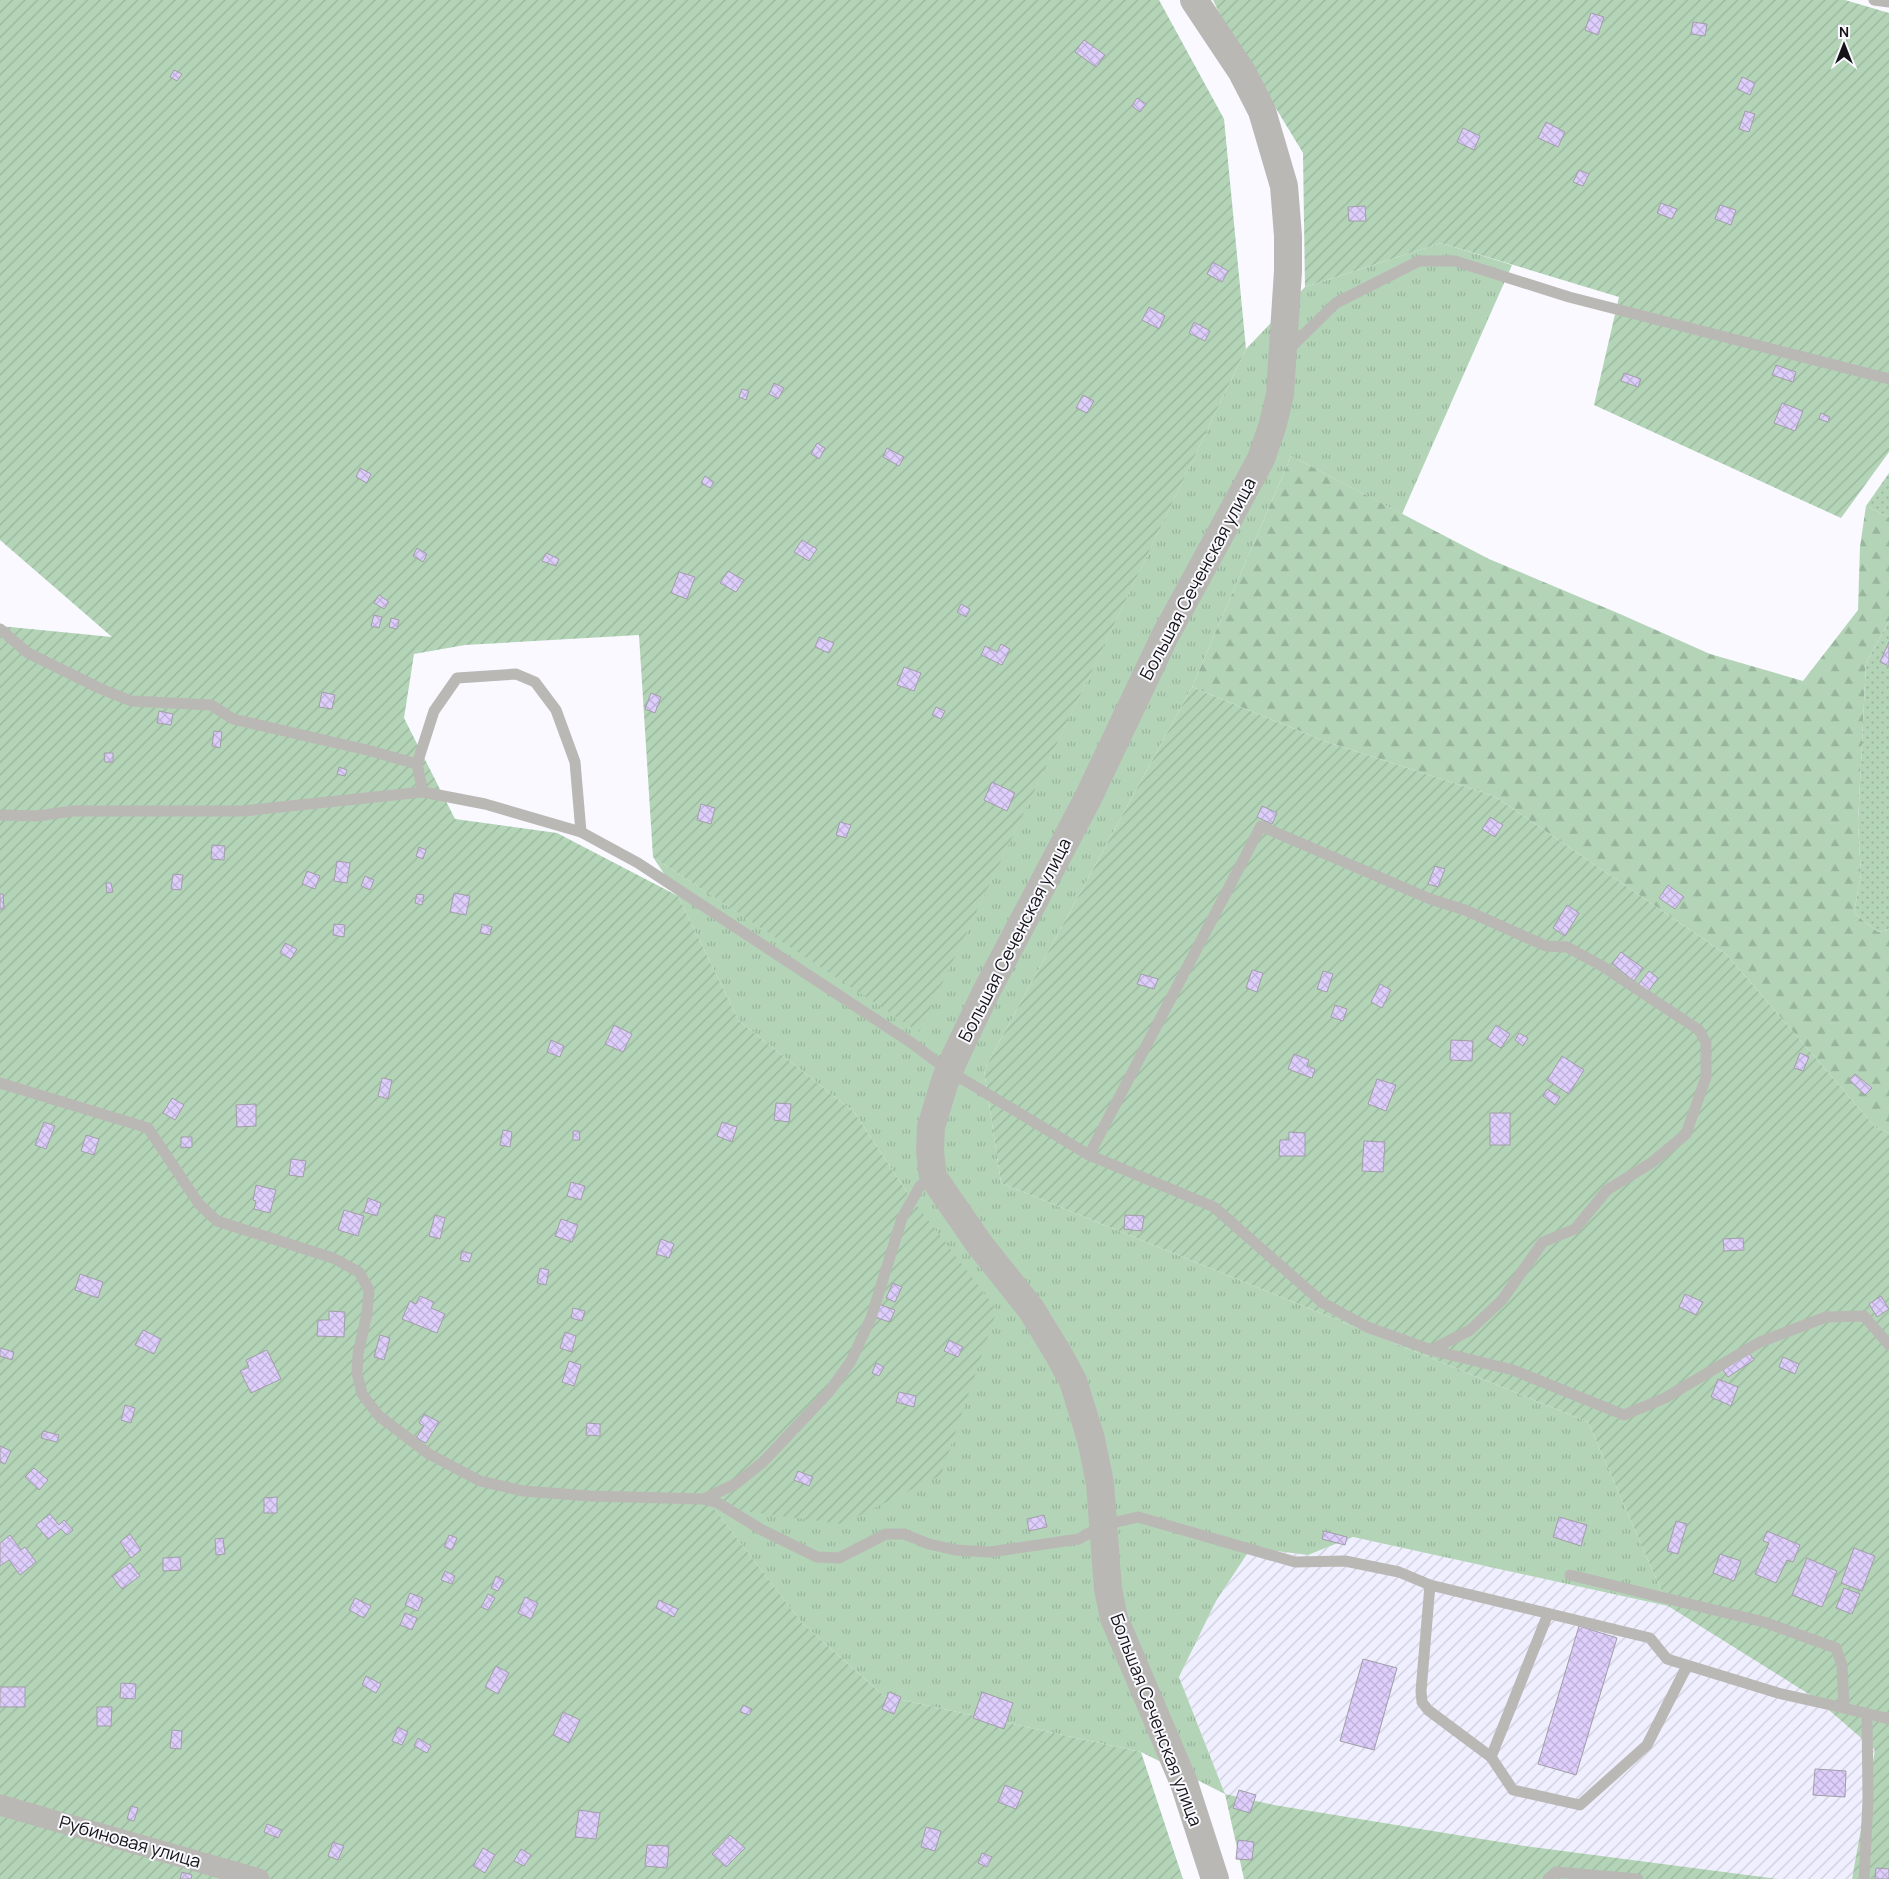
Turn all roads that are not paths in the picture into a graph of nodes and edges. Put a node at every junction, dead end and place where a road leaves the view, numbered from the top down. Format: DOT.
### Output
graph roads {
  1 [pos="1194,0"];
  2 [pos="1874,0"];
  3 [pos="1889,2"];
  4 [pos="1283,355"];
  5 [pos="1889,379"];
  6 [pos="0,629"];
  7 [pos="417,764"];
  8 [pos="423,792"];
  9 [pos="0,815"];
  10 [pos="581,832"];
  11 [pos="949,1071"];
  12 [pos="0,1083"];
  13 [pos="1088,1154"];
  14 [pos="934,1177"];
  15 [pos="1889,1345"];
  16 [pos="1431,1350"];
  17 [pos="704,1499"];
  18 [pos="1103,1525"];
  19 [pos="1570,1575"];
  20 [pos="1430,1585"];
  21 [pos="1548,1614"];
  22 [pos="1687,1666"];
  23 [pos="1844,1708"];
  24 [pos="1867,1714"];
  25 [pos="1889,1719"];
  26 [pos="1491,1757"];
  27 [pos="0,1805"];
  28 [pos="259,1879"];
  29 [pos="1215,1879"];
  30 [pos="1548,1879"];
  31 [pos="1638,1879"];
  32 [pos="1864,1879"];
  1 -- 4 [label="street, Большая Сеченская улица"];
  2 -- 3 [label="lane"];
  4 -- 5 [label="lane"];
  4 -- 11 [label="street, Большая Сеченская улица"];
  6 -- 7 [label="lane"];
  7 -- 8 [label="lane"];
  7 -- 10 [label="lane"];
  8 -- 9 [label="lane"];
  8 -- 10 [label="lane"];
  10 -- 11 [label="lane"];
  11 -- 13 [label="lane"];
  11 -- 14 [label="street, Большая Сеченская улица"];
  12 -- 17 [label="lane"];
  13 -- 16 [label="lane"];
  13 -- 16 [label="lane"];
  14 -- 17 [label="lane"];
  14 -- 18 [label="street, Большая Сеченская улица"];
  15 -- 16 [label="lane"];
  17 -- 18 [label="lane"];
  18 -- 20 [label="lane"];
  18 -- 29 [label="street, Большая Сеченская улица"];
  19 -- 23 [label="lane"];
  20 -- 21 [label="lane"];
  20 -- 26 [label="lane"];
  21 -- 22 [label="lane"];
  21 -- 26 [label="lane"];
  22 -- 23 [label="lane"];
  22 -- 26 [label="lane"];
  23 -- 24 [label="lane"];
  24 -- 25 [label="lane"];
  24 -- 32 [label="lane"];
  27 -- 28 [label="street, Рубиновая улица"];
  30 -- 31 [label="lane"];
}
